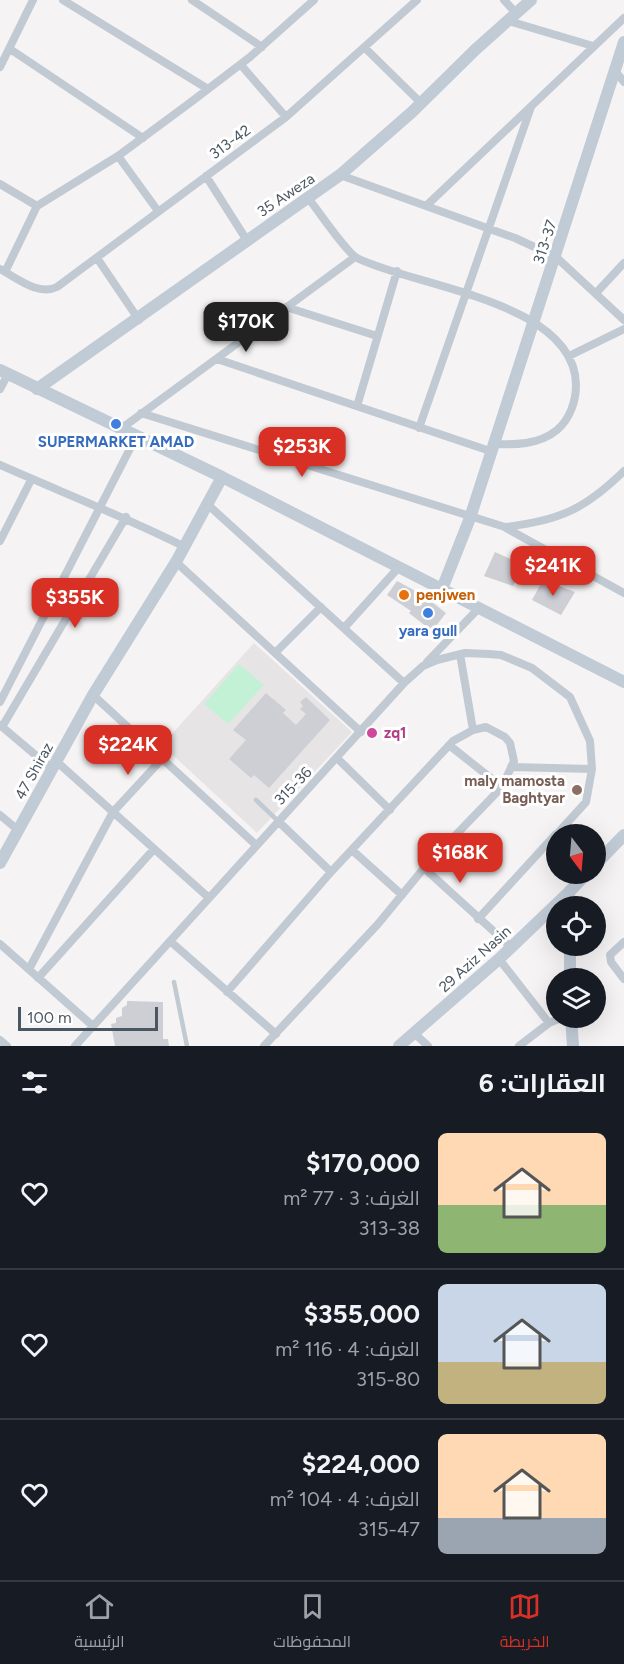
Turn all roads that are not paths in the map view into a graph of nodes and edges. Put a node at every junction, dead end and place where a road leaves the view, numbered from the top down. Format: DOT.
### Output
graph roads {
  1 [pos="33,0"];
  2 [pos="63,0"];
  3 [pos="192,0"];
  4 [pos="209,0"];
  5 [pos="314,0"];
  6 [pos="417,0"];
  7 [pos="504,0"];
  8 [pos="531,0"];
  9 [pos="202,7"];
  10 [pos="512,17"];
  11 [pos="624,18"];
  12 [pos="624,42"];
  13 [pos="593,46"];
  14 [pos="261,47"];
  15 [pos="365,48"];
  16 [pos="10,49"];
  17 [pos="241,65"];
  18 [pos="0,67"];
  19 [pos="620,77"];
  20 [pos="208,89"];
  21 [pos="421,103"];
  22 [pos="531,107"];
  23 [pos="286,117"];
  24 [pos="143,138"];
  25 [pos="118,156"];
  26 [pos="340,175"];
  27 [pos="206,176"];
  28 [pos="0,184"];
  29 [pos="308,198"];
  30 [pos="37,206"];
  31 [pos="426,206"];
  32 [pos="158,211"];
  33 [pos="488,230"];
  34 [pos="246,239"];
  35 [pos="556,256"];
  36 [pos="355,257"];
  37 [pos="98,258"];
  38 [pos="624,263"];
  39 [pos="2,270"];
  40 [pos="397,271"];
  41 [pos="597,292"];
  42 [pos="465,294"];
  43 [pos="286,307"];
  44 [pos="139,320"];
  45 [pos="624,320"];
  46 [pos="533,321"];
  47 [pos="624,329"];
  48 [pos="377,336"];
  49 [pos="569,356"];
  50 [pos="217,359"];
  51 [pos="4,372"];
  52 [pos="0,389"];
  53 [pos="37,389"];
  54 [pos="357,405"];
  55 [pos="141,413"];
  56 [pos="122,428"];
  57 [pos="419,428"];
  58 [pos="137,435"];
  59 [pos="491,448"];
  60 [pos="0,465"];
  61 [pos="624,471"];
  62 [pos="222,477"];
  63 [pos="31,480"];
  64 [pos="206,503"];
  65 [pos="101,506"];
  66 [pos="126,517"];
  67 [pos="470,518"];
  68 [pos="505,527"];
  69 [pos="0,542"];
  70 [pos="183,546"];
  71 [pos="176,562"];
  72 [pos="399,567"];
  73 [pos="442,589"];
  74 [pos="624,593"];
  75 [pos="321,608"];
  76 [pos="479,608"];
  77 [pos="344,628"];
  78 [pos="276,653"];
  79 [pos="460,654"];
  80 [pos="423,666"];
  81 [pos="624,682"];
  82 [pos="404,683"];
  83 [pos="93,695"];
  84 [pos="0,702"];
  85 [pos="1,726"];
  86 [pos="473,730"];
  87 [pos="361,732"];
  88 [pos="449,745"];
  89 [pos="162,759"];
  90 [pos="338,759"];
  91 [pos="54,765"];
  92 [pos="512,767"];
  93 [pos="592,769"];
  94 [pos="502,787"];
  95 [pos="256,800"];
  96 [pos="390,810"];
  97 [pos="113,812"];
  98 [pos="0,815"];
  99 [pos="278,821"];
  100 [pos="566,824"];
  101 [pos="18,830"];
  102 [pos="623,836"];
  103 [pos="255,844"];
  104 [pos="546,846"];
  105 [pos="154,849"];
  106 [pos="352,850"];
  107 [pos="606,854"];
  108 [pos="0,863"];
  109 [pos="424,868"];
  110 [pos="331,872"];
  111 [pos="577,884"];
  112 [pos="569,892"];
  113 [pos="402,896"];
  114 [pos="569,896"];
  115 [pos="208,897"];
  116 [pos="478,919"];
  117 [pos="170,941"];
  118 [pos="624,942"];
  119 [pos="0,944"];
  120 [pos="511,947"];
  121 [pos="499,959"];
  122 [pos="29,969"];
  123 [pos="38,978"];
  124 [pos="624,979"];
  125 [pos="174,982"];
  126 [pos="227,992"];
  127 [pos="546,1019"];
  128 [pos="546,1025"];
  129 [pos="93,1026"];
  130 [pos="572,1028"];
  131 [pos="414,1033"];
  132 [pos="276,1034"];
  133 [pos="0,1040"];
  134 [pos="7,1046"];
  135 [pos="75,1046"];
  136 [pos="187,1046"];
  137 [pos="264,1046"];
  138 [pos="399,1046"];
  139 [pos="428,1046"];
  140 [pos="519,1046"];
  141 [pos="573,1046"];
  1 -- 16 [label="street"];
  2 -- 20 [label="street"];
  3 -- 9 [label="street"];
  4 -- 9 [label="street"];
  5 -- 14 [label="street"];
  6 -- 15 [label="street, 313-42"];
  7 -- 10 [label="street"];
  8 -- 10 [label="street, 35 Aweza"];
  9 -- 14 [label="street"];
  10 -- 13 [label="street"];
  10 -- 21 [label="street, 35 Aweza"];
  11 -- 13 [label="street"];
  12 -- 19 [label="street, 313-37"];
  13 -- 22 [label="street"];
  14 -- 17 [label="street"];
  15 -- 21 [label="street"];
  15 -- 23 [label="street, 313-42"];
  16 -- 18 [label="street"];
  16 -- 24 [label="street"];
  17 -- 20 [label="street"];
  17 -- 23 [label="street"];
  19 -- 35 [label="street, 313-37"];
  20 -- 24 [label="street"];
  21 -- 26 [label="street, 35 Aweza"];
  22 -- 31 [label="street"];
  22 -- 33 [label="street"];
  23 -- 27 [label="street, 313-42"];
  24 -- 25 [label="street"];
  25 -- 30 [label="street"];
  25 -- 32 [label="street"];
  26 -- 29 [label="street, 35 Aweza"];
  26 -- 31 [label="street"];
  27 -- 32 [label="street, 313-42"];
  27 -- 34 [label="street"];
  28 -- 30 [label="street"];
  29 -- 34 [label="street, 35 Aweza"];
  29 -- 36 [label="street"];
  30 -- 39 [label="street"];
  31 -- 33 [label="street"];
  32 -- 37 [label="street, 313-42"];
  33 -- 35 [label="street"];
  33 -- 42 [label="street"];
  34 -- 44 [label="street, 35 Aweza"];
  35 -- 41 [label="street"];
  35 -- 46 [label="street, 313-37"];
  36 -- 40 [label="street"];
  36 -- 43 [label="street"];
  37 -- 39 [label="street, 313-42"];
  37 -- 44 [label="street"];
  38 -- 41 [label="street"];
  40 -- 42 [label="street"];
  40 -- 48 [label="street"];
  41 -- 45 [label="street"];
  42 -- 46 [label="street"];
  42 -- 57 [label="street"];
  43 -- 48 [label="street"];
  43 -- 50 [label="street"];
  44 -- 53 [label="street, 35 Aweza"];
  46 -- 49 [label="street"];
  46 -- 59 [label="street, 313-37"];
  47 -- 49 [label="street"];
  48 -- 54 [label="street"];
  49 -- 59 [label="street"];
  50 -- 54 [label="street"];
  50 -- 55 [label="street"];
  51 -- 52 [label="street"];
  51 -- 53 [label="street"];
  53 -- 56 [label="street"];
  54 -- 57 [label="street"];
  55 -- 56 [label="street"];
  55 -- 67 [label="street"];
  56 -- 58 [label="street"];
  57 -- 59 [label="street"];
  58 -- 62 [label="street"];
  58 -- 65 [label="street"];
  59 -- 67 [label="street, 313-37"];
  60 -- 63 [label="street"];
  61 -- 68 [label="street"];
  62 -- 64 [label="street, 47 Shiraz"];
  62 -- 72 [label="street"];
  63 -- 65 [label="street"];
  63 -- 69 [label="street"];
  64 -- 70 [label="street, 47 Shiraz"];
  64 -- 75 [label="street"];
  65 -- 66 [label="street"];
  65 -- 84 [label="street"];
  66 -- 70 [label="street"];
  66 -- 85 [label="street"];
  67 -- 68 [label="street"];
  67 -- 73 [label="street, 313-37"];
  68 -- 74 [label="street"];
  70 -- 71 [label="street, 47 Shiraz"];
  71 -- 78 [label="street"];
  71 -- 83 [label="street, 47 Shiraz"];
  72 -- 73 [label="street"];
  72 -- 77 [label="street"];
  73 -- 76 [label="street"];
  75 -- 77 [label="street"];
  75 -- 78 [label="street"];
  76 -- 80 [label="street"];
  76 -- 81 [label="street"];
  77 -- 82 [label="street"];
  78 -- 87 [label="street"];
  79 -- 80 [label="street, 315-36"];
  79 -- 86 [label="street"];
  79 -- 93 [label="street, 315-36"];
  80 -- 82 [label="street, 315-36"];
  82 -- 87 [label="street, 315-36"];
  83 -- 89 [label="street"];
  83 -- 91 [label="street, 47 Shiraz"];
  85 -- 91 [label="street"];
  86 -- 88 [label="street"];
  86 -- 92 [label="street"];
  87 -- 90 [label="street, 315-36"];
  88 -- 94 [label="street"];
  88 -- 96 [label="street"];
  89 -- 97 [label="street"];
  89 -- 103 [label="street"];
  90 -- 96 [label="street"];
  90 -- 99 [label="street, 315-36"];
  91 -- 97 [label="street"];
  91 -- 101 [label="street, 47 Shiraz"];
  92 -- 93 [label="street"];
  92 -- 94 [label="street"];
  93 -- 100 [label="street"];
  94 -- 109 [label="street"];
  95 -- 99 [label="lane"];
  96 -- 106 [label="street"];
  97 -- 105 [label="street"];
  97 -- 122 [label="street"];
  98 -- 101 [label="street"];
  99 -- 103 [label="street, 315-36"];
  99 -- 110 [label="street"];
  101 -- 108 [label="street, 47 Shiraz"];
  102 -- 107 [label="street"];
  103 -- 115 [label="street, 315-36"];
  104 -- 116 [label="street"];
  105 -- 115 [label="street"];
  105 -- 123 [label="street"];
  106 -- 110 [label="street"];
  106 -- 113 [label="street"];
  109 -- 113 [label="street"];
  109 -- 116 [label="street"];
  110 -- 126 [label="street"];
  111 -- 112 [label="street, 29 Aziz Nasin"];
  112 -- 114 [label="street"];
  112 -- 120 [label="street, 29 Aziz Nasin"];
  113 -- 132 [label="street"];
  115 -- 117 [label="street, 315-36"];
  116 -- 120 [label="street"];
  117 -- 126 [label="street"];
  117 -- 129 [label="street, 315-36"];
  118 -- 124 [label="street"];
  119 -- 122 [label="street"];
  120 -- 121 [label="street, 29 Aziz Nasin"];
  121 -- 127 [label="street"];
  121 -- 131 [label="street, 29 Aziz Nasin"];
  122 -- 123 [label="street"];
  123 -- 129 [label="street"];
  125 -- 136 [label="lane"];
  126 -- 132 [label="street"];
  128 -- 140 [label="street"];
  129 -- 135 [label="street, 315-36"];
  130 -- 141 [label="street"];
  131 -- 138 [label="street, 29 Aziz Nasin"];
  131 -- 139 [label="street"];
  132 -- 137 [label="street"];
  133 -- 134 [label="street"];
}
